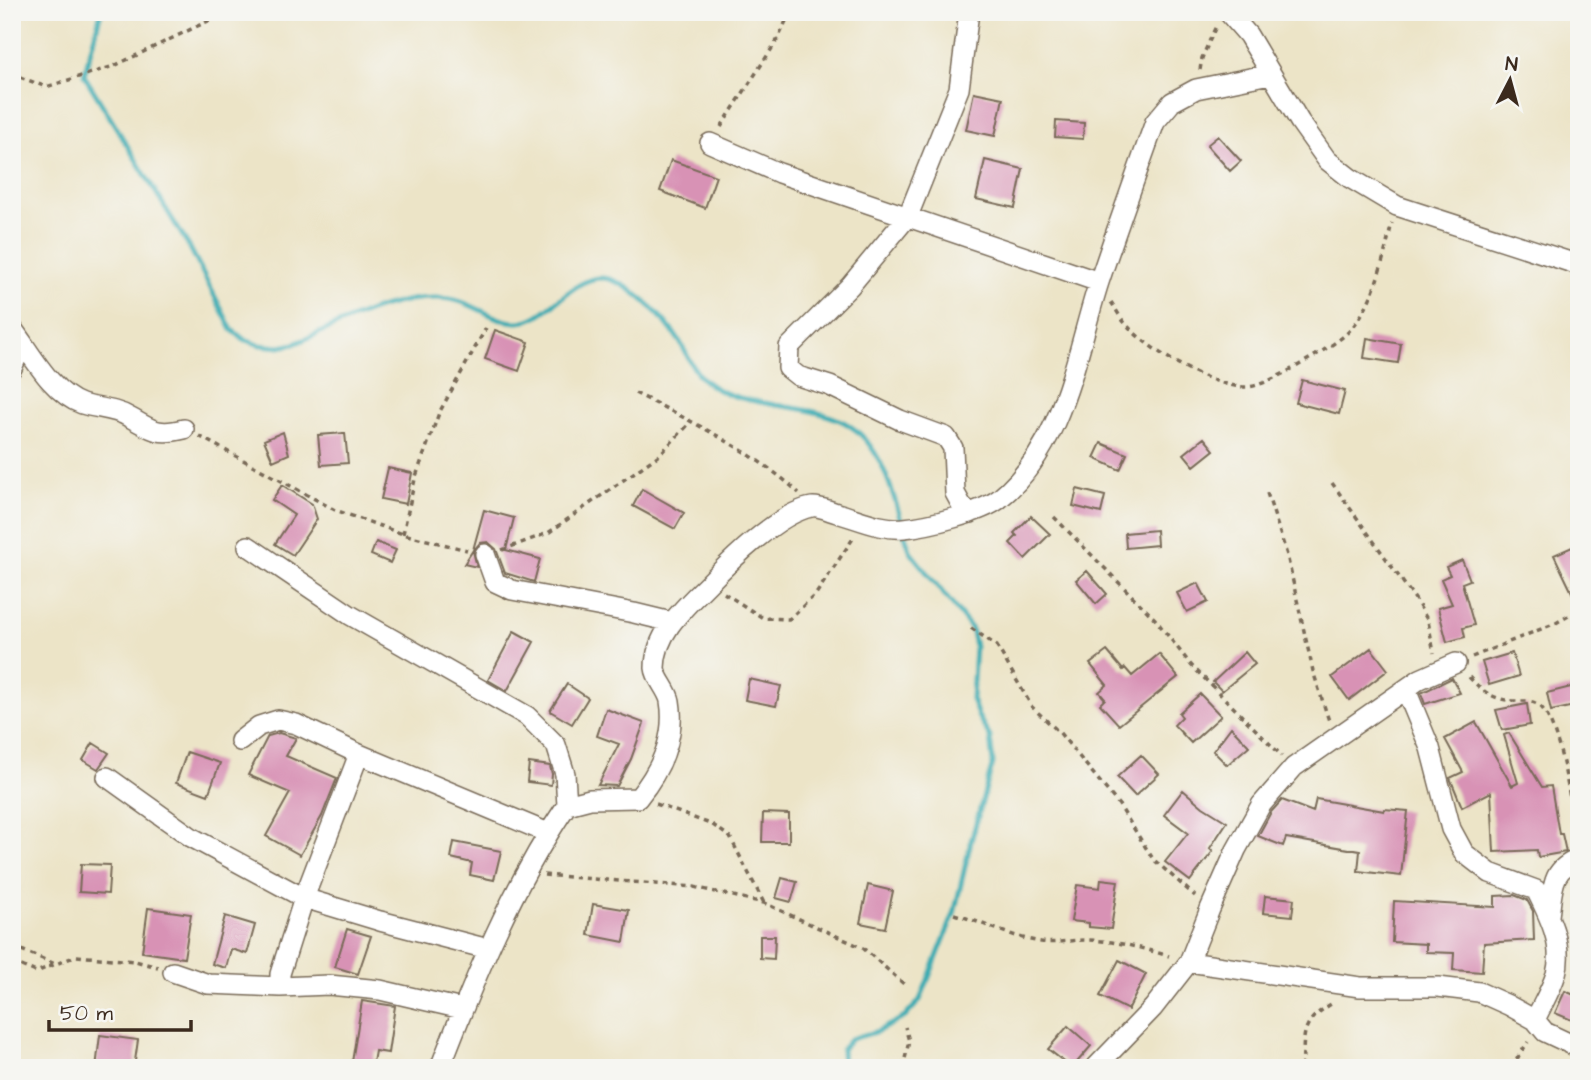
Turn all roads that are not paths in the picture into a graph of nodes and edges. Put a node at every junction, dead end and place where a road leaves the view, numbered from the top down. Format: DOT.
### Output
graph roads {
  1 [pos="969,12"];
  2 [pos="1224,17"];
  3 [pos="1270,74"];
  4 [pos="710,143"];
  5 [pos="908,216"];
  6 [pos="1579,265"];
  7 [pos="1099,282"];
  8 [pos="18,336"];
  9 [pos="12,368"];
  10 [pos="184,429"];
  11 [pos="971,513"];
  12 [pos="248,546"];
  13 [pos="485,554"];
  14 [pos="671,622"];
  15 [pos="1456,663"];
  16 [pos="1406,690"];
  17 [pos="240,741"];
  18 [pos="359,754"];
  19 [pos="107,777"];
  20 [pos="567,805"];
  21 [pos="548,833"];
  22 [pos="1578,853"];
  23 [pos="304,898"];
  24 [pos="1549,916"];
  25 [pos="488,949"];
  26 [pos="1189,962"];
  27 [pos="173,971"];
  28 [pos="280,987"];
  29 [pos="462,1009"];
  30 [pos="1540,1026"];
  31 [pos="1579,1048"];
  32 [pos="440,1068"];
  33 [pos="1095,1068"];
  1 -- 5 [label="street"];
  2 -- 3 [label="street"];
  3 -- 6 [label="street"];
  3 -- 7 [label="street"];
  4 -- 5 [label="street"];
  5 -- 7 [label="street"];
  5 -- 11 [label="street"];
  7 -- 11 [label="street"];
  8 -- 9 [label="street"];
  8 -- 10 [label="street"];
  11 -- 14 [label="street"];
  12 -- 20 [label="street"];
  13 -- 14 [label="street"];
  14 -- 20 [label="street"];
  15 -- 16 [label="street"];
  16 -- 24 [label="street"];
  16 -- 26 [label="street"];
  17 -- 18 [label="street"];
  18 -- 21 [label="street"];
  18 -- 23 [label="street"];
  19 -- 23 [label="street"];
  20 -- 21 [label="street"];
  21 -- 25 [label="street"];
  22 -- 24 [label="street"];
  23 -- 25 [label="street"];
  23 -- 28 [label="street"];
  24 -- 30 [label="street"];
  25 -- 29 [label="street"];
  26 -- 30 [label="street"];
  26 -- 33 [label="street"];
  27 -- 28 [label="street"];
  28 -- 29 [label="street"];
  29 -- 32 [label="street"];
  30 -- 31 [label="street"];
}
